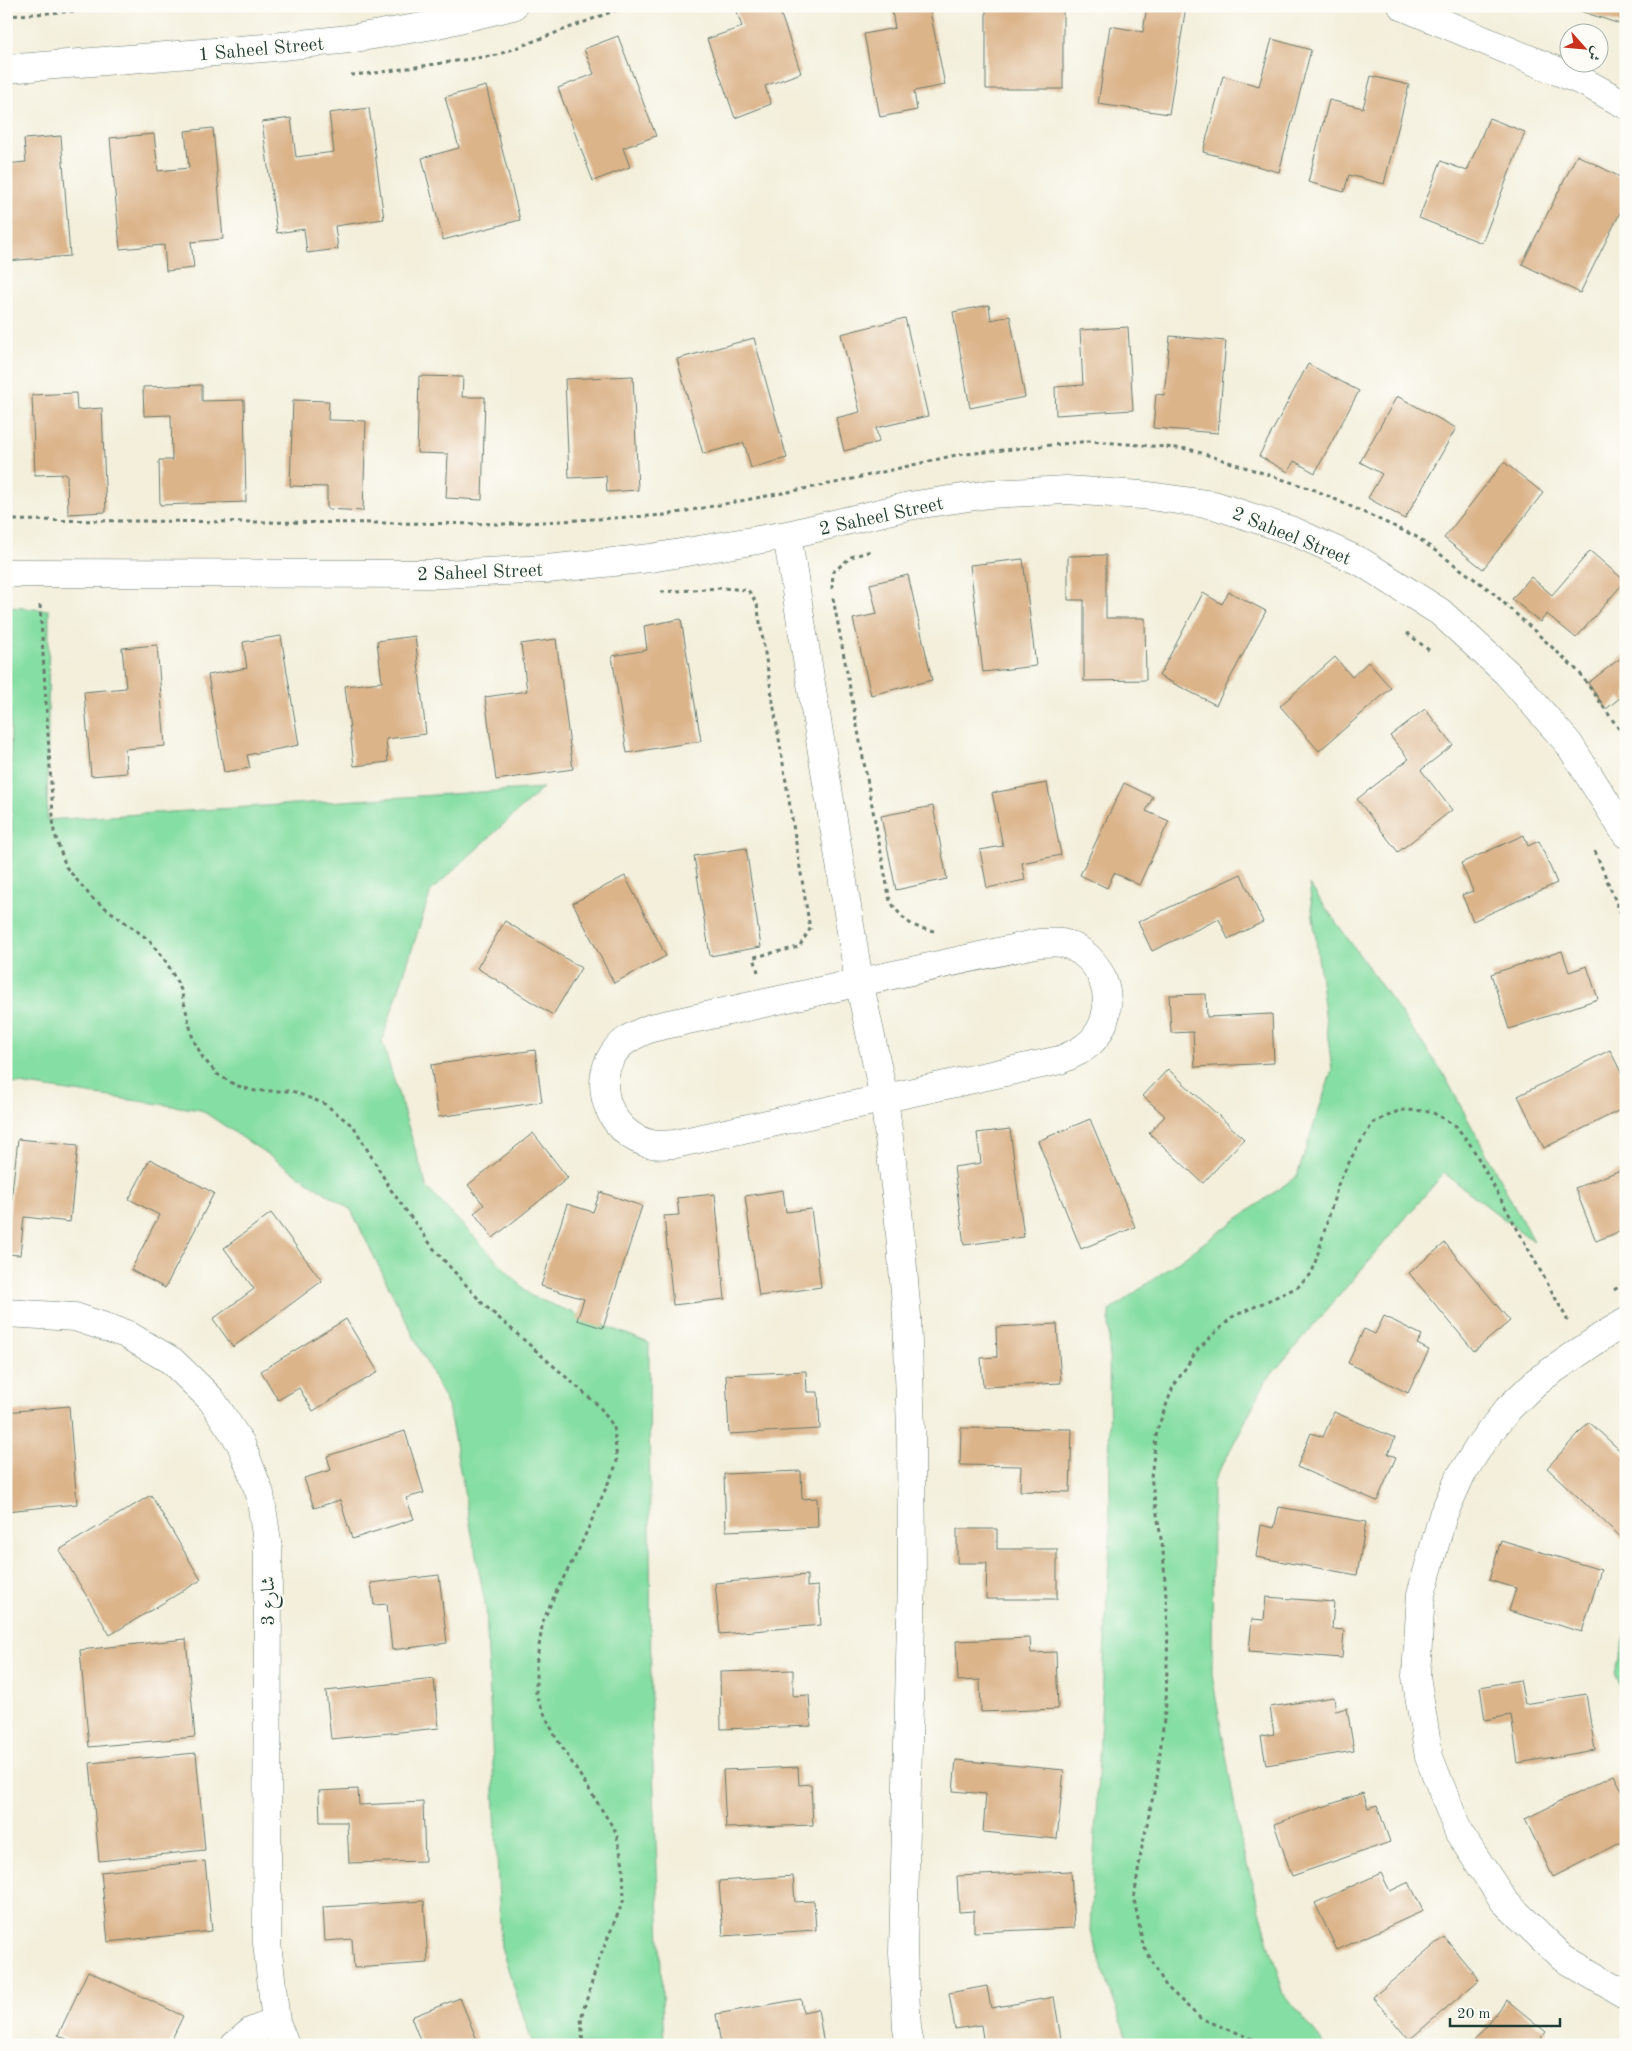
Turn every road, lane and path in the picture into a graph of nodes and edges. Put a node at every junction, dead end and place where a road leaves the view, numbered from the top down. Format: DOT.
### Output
graph roads {
  1 [pos="146,6"];
  2 [pos="513,6"];
  3 [pos="1402,6"];
  4 [pos="6,16"];
  5 [pos="6,69"];
  6 [pos="1626,105"];
  7 [pos="786,535"];
  8 [pos="879,549"];
  9 [pos="6,574"];
  10 [pos="39,574"];
  11 [pos="832,589"];
  12 [pos="654,593"];
  13 [pos="796,596"];
  14 [pos="757,604"];
  15 [pos="1403,630"];
  16 [pos="1433,653"];
  17 [pos="1626,834"];
  18 [pos="1594,848"];
  19 [pos="1626,926"];
  20 [pos="952,962"];
  21 [pos="859,981"];
  22 [pos="766,1002"];
  23 [pos="884,1098"];
  24 [pos="6,1313"];
  25 [pos="1626,1322"];
  26 [pos="1560,1325"];
  27 [pos="1626,1995"];
  28 [pos="280,2033"];
  29 [pos="235,2045"];
  30 [pos="583,2045"];
  31 [pos="910,2045"];
  32 [pos="1268,2045"];
  1 -- 4 [label="path"];
  2 -- 5 [label="street, 1 Saheel Street"];
  3 -- 6 [label="street"];
  7 -- 10 [label="street, 2 Saheel Street"];
  7 -- 13 [label="street"];
  7 -- 17 [label="street, 2 Saheel Street"];
  8 -- 11 [label="path"];
  9 -- 10 [label="street, 2 Saheel Street"];
  10 -- 30 [label="path"];
  11 -- 13 [label="path"];
  11 -- 20 [label="path"];
  12 -- 14 [label="path"];
  13 -- 14 [label="path"];
  13 -- 21 [label="street"];
  14 -- 22 [label="path"];
  15 -- 16 [label="path"];
  18 -- 19 [label="path"];
  20 -- 21 [label="street"];
  20 -- 23 [label="street"];
  21 -- 22 [label="street"];
  21 -- 23 [label="street"];
  22 -- 23 [label="street"];
  23 -- 31 [label="street"];
  24 -- 28 [label="street, 3 شارع"];
  25 -- 27 [label="street"];
  26 -- 32 [label="path"];
  28 -- 29 [label="street"];
}
